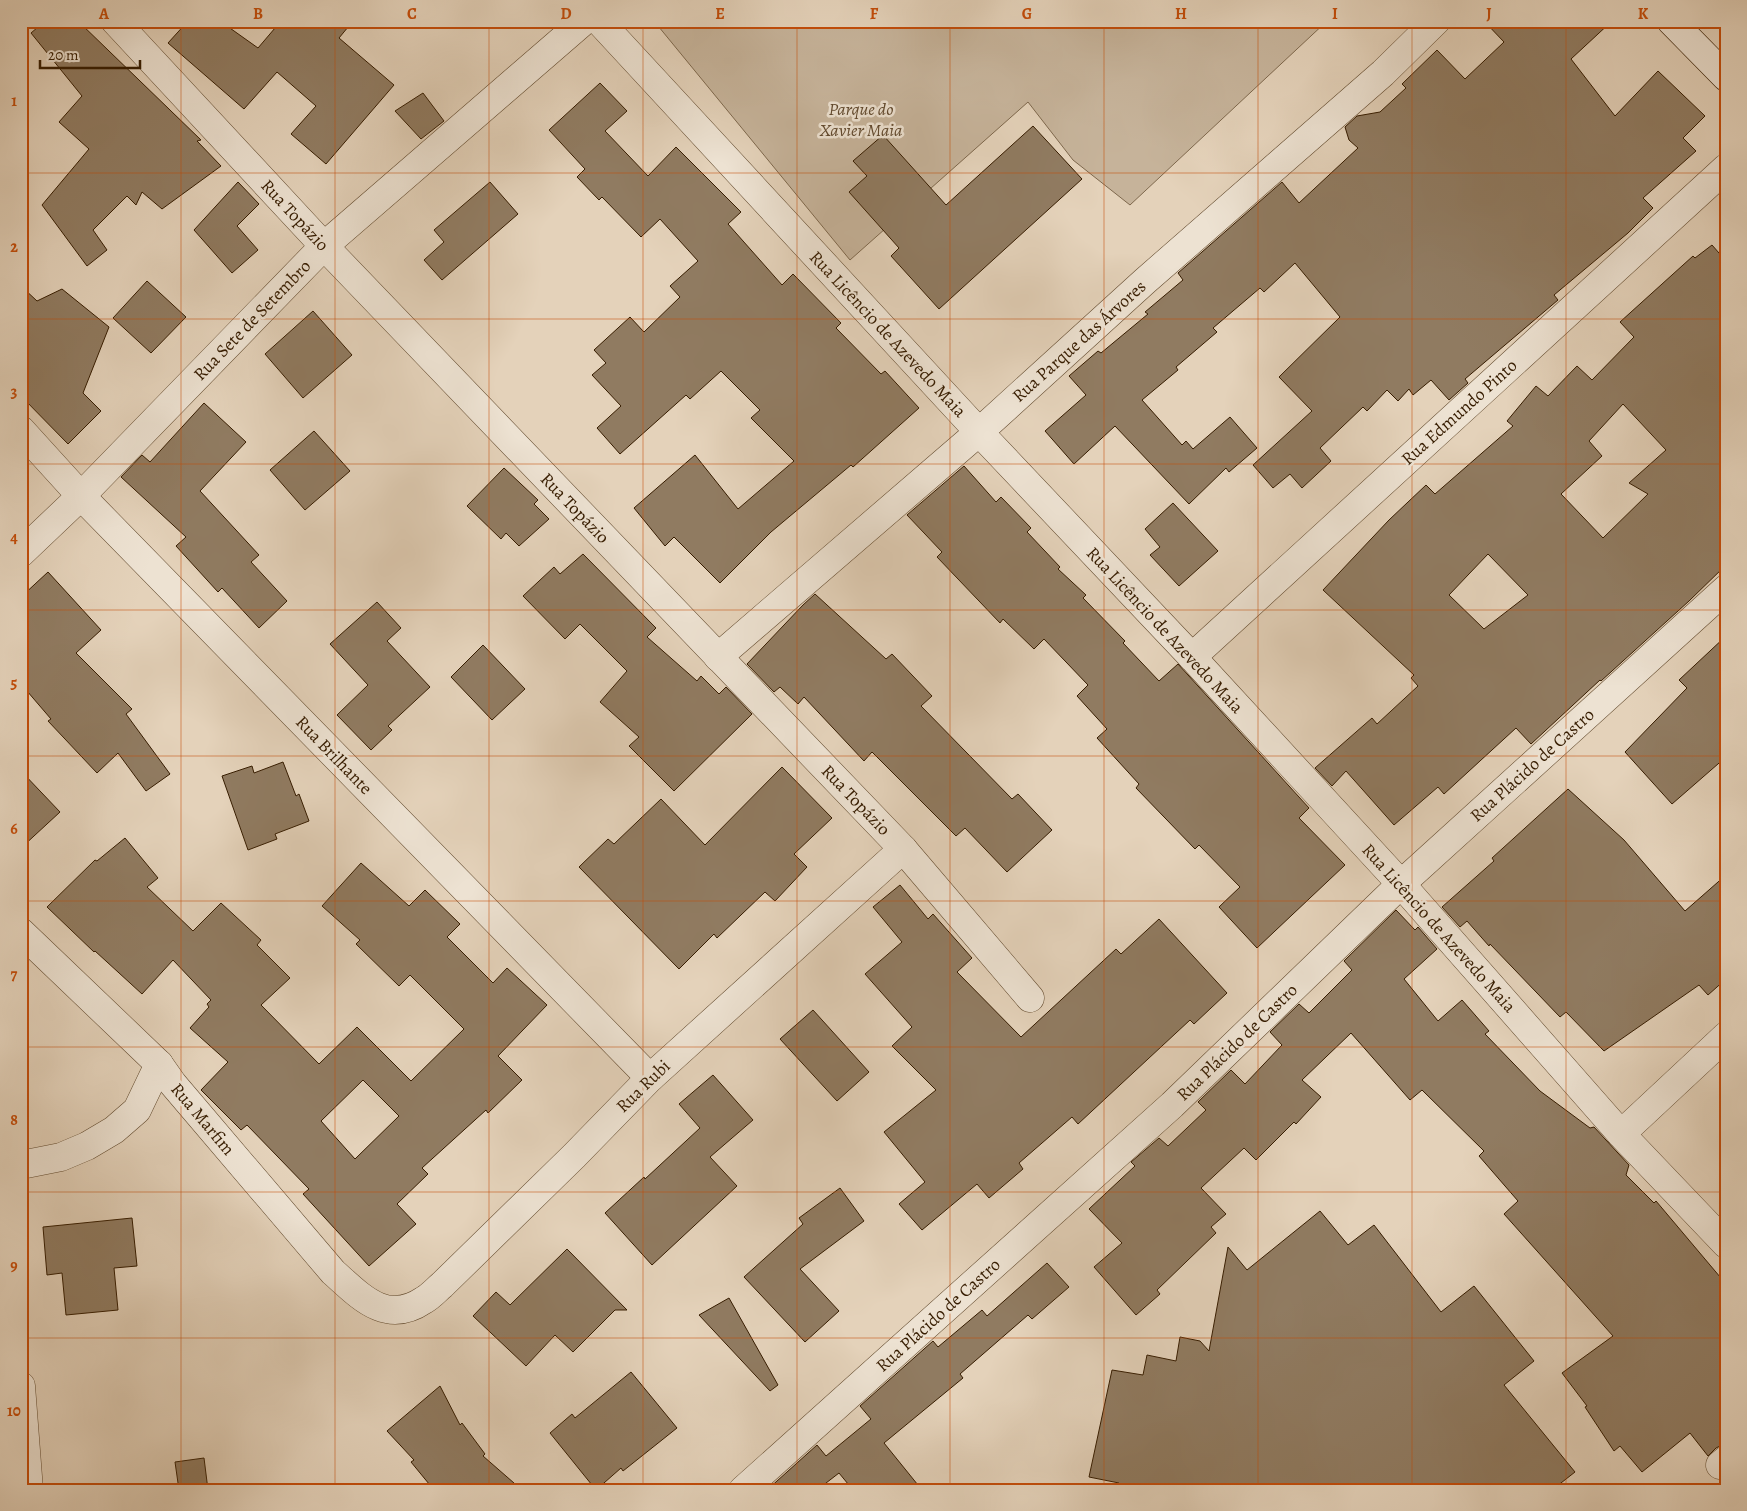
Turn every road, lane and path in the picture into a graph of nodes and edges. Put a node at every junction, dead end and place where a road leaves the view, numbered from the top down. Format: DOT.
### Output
graph roads {
  1 [pos="115,21"];
  2 [pos="584,21"];
  3 [pos="598,21"];
  4 [pos="1436,21"];
  5 [pos="1671,21"];
  6 [pos="1726,77"];
  7 [pos="1726,168"];
  8 [pos="324,246"];
  9 [pos="21,430"];
  10 [pos="979,432"];
  11 [pos="81,496"];
  12 [pos="21,553"];
  13 [pos="1726,589"];
  14 [pos="718,657"];
  15 [pos="1192,657"];
  16 [pos="903,849"];
  17 [pos="1401,884"];
  18 [pos="21,932"];
  19 [pos="1030,998"];
  20 [pos="1726,1036"];
  21 [pos="159,1064"];
  22 [pos="650,1078"];
  23 [pos="1621,1134"];
  24 [pos="21,1165"];
  25 [pos="1726,1244"];
  26 [pos="380,1309"];
  27 [pos="21,1386"];
  28 [pos="29,1490"];
  29 [pos="743,1490"];
  1 -- 8 [label="street, Rua Topázio"];
  2 -- 8 [label="street, Rua Sete de Setembro"];
  3 -- 10 [label="street, Rua Licêncio de Azevedo Maia"];
  4 -- 10 [label="street, Rua Parque das Árvores"];
  5 -- 6 [label="street"];
  7 -- 15 [label="street, Rua Edmundo Pinto"];
  8 -- 11 [label="street, Rua Sete de Setembro"];
  8 -- 14 [label="street, Rua Topázio"];
  9 -- 11 [label="street, Rua Brilhante"];
  10 -- 14 [label="street, Rua Parque das Árvores"];
  10 -- 15 [label="street, Rua Licêncio de Azevedo Maia"];
  11 -- 12 [label="street, Rua Sete de Setembro"];
  11 -- 22 [label="street, Rua Brilhante"];
  13 -- 17 [label="street, Rua Plácido de Castro"];
  14 -- 16 [label="street, Rua Topázio"];
  15 -- 17 [label="street, Rua Licêncio de Azevedo Maia"];
  16 -- 19 [label="street, Rua Topázio"];
  16 -- 22 [label="street, Rua Rubi"];
  17 -- 23 [label="street, Rua Licêncio de Azevedo Maia"];
  17 -- 29 [label="street, Rua Plácido de Castro"];
  18 -- 21 [label="street, Rua Marfim"];
  20 -- 23 [label="street"];
  21 -- 24 [label="street"];
  21 -- 26 [label="street, Rua Marfim"];
  22 -- 26 [label="street, Rua Rubi"];
  23 -- 25 [label="street, Rua Licêncio de Azevedo Maia"];
  27 -- 28 [label="street"];
}
